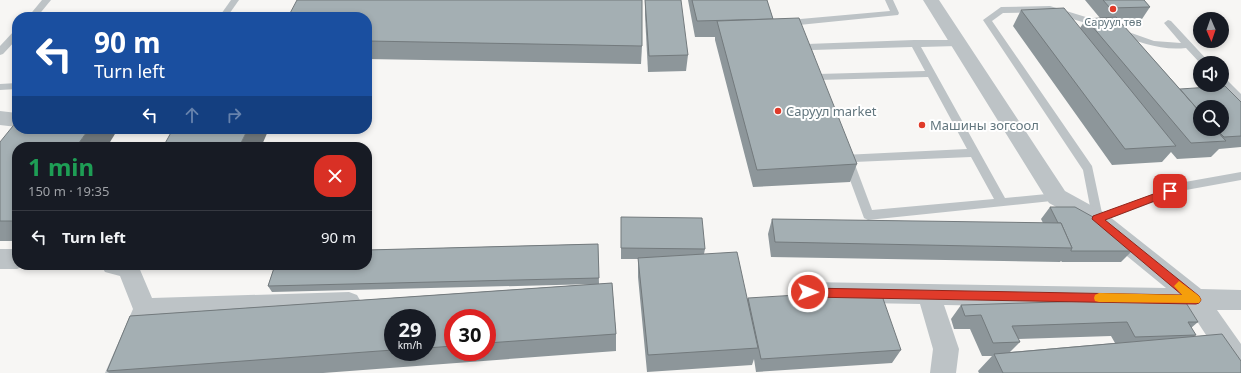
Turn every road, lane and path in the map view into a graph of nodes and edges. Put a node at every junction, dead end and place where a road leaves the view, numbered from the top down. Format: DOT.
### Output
graph roads {
  1 [pos="47,0"];
  2 [pos="235,0"];
  3 [pos="889,0"];
  4 [pos="931,0"];
  5 [pos="36,12"];
  6 [pos="227,12"];
  7 [pos="789,23"];
  8 [pos="1168,23"];
  9 [pos="12,39"];
  10 [pos="914,43"];
  11 [pos="958,43"];
  12 [pos="1188,45"];
  13 [pos="0,52"];
  14 [pos="1198,56"];
  15 [pos="932,74"];
  16 [pos="12,86"];
  17 [pos="0,87"];
  18 [pos="1229,87"];
  19 [pos="1241,100"];
  20 [pos="0,118"];
  21 [pos="12,124"];
  22 [pos="975,154"];
  23 [pos="1241,176"];
  24 [pos="1057,197"];
  25 [pos="1001,201"];
  26 [pos="1097,219"];
  27 [pos="0,259"];
  28 [pos="12,259"];
  29 [pos="128,270"];
  30 [pos="808,292"];
  31 [pos="929,295"];
  32 [pos="1196,300"];
  33 [pos="1241,300"];
  34 [pos="367,301"];
  35 [pos="145,309"];
  36 [pos="1241,366"];
  37 [pos="118,373"];
  38 [pos="943,373"];
  1 -- 5 [label="lane"];
  2 -- 6 [label="lane"];
  3 -- 7 [label="lane"];
  4 -- 11 [label="street"];
  8 -- 12 [label="lane"];
  9 -- 13 [label="lane"];
  10 -- 11 [label="lane"];
  10 -- 15 [label="lane"];
  10 -- 15 [label="lane"];
  11 -- 24 [label="street"];
  12 -- 14 [label="lane"];
  12 -- 26 [label="lane"];
  15 -- 22 [label="lane"];
  16 -- 17 [label="lane"];
  18 -- 19 [label="lane"];
  20 -- 21 [label="street"];
  22 -- 25 [label="lane"];
  22 -- 25 [label="lane"];
  23 -- 26 [label="lane"];
  24 -- 25 [label="lane"];
  24 -- 26 [label="street"];
  26 -- 32 [label="street"];
  27 -- 28 [label="street"];
  29 -- 35 [label="street"];
  30 -- 31 [label="street"];
  31 -- 32 [label="street"];
  31 -- 38 [label="street"];
  32 -- 33 [label="street"];
  32 -- 36 [label="street"];
  34 -- 35 [label="street"];
  35 -- 37 [label="street"];
}
